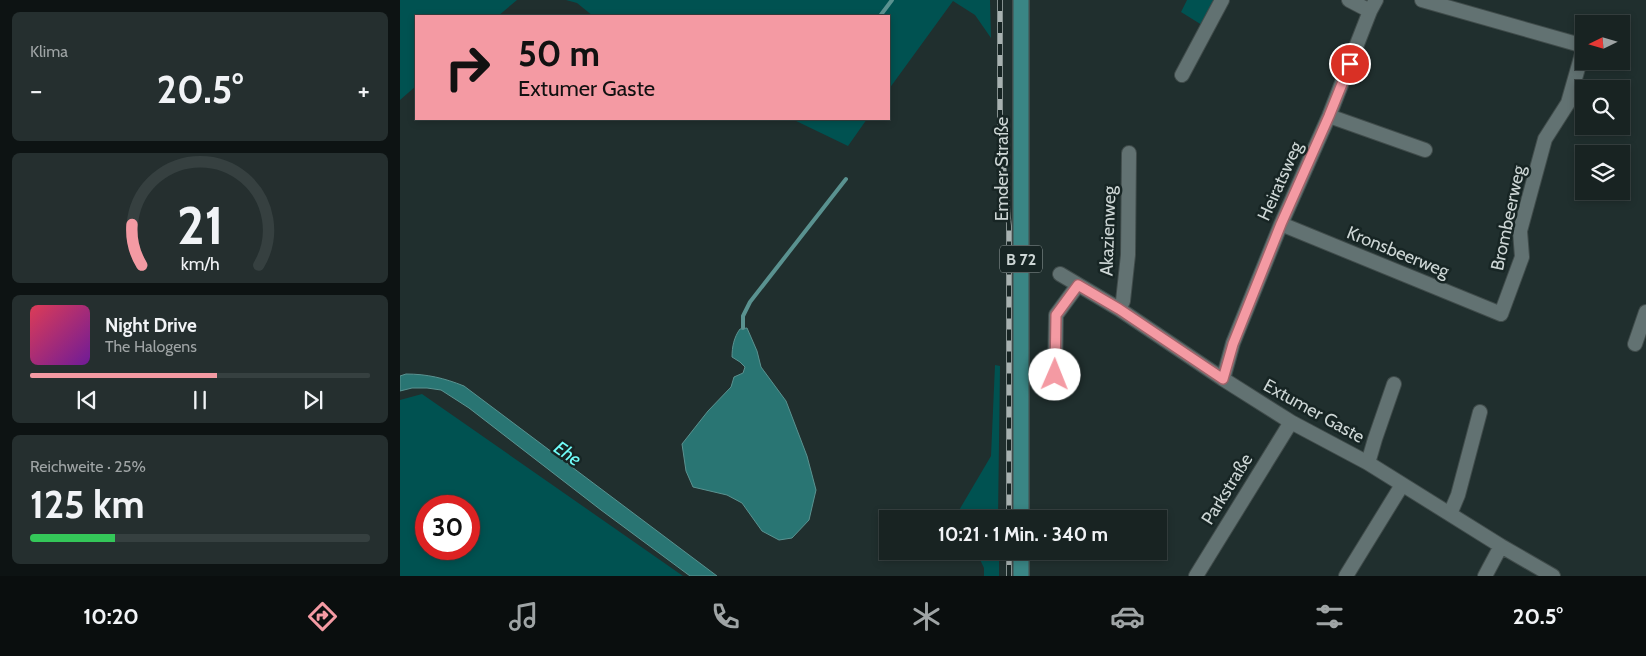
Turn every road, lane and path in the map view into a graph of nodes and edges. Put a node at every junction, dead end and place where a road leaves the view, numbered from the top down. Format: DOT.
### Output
graph roads {
  1 [pos="1021,0"];
  2 [pos="1222,0"];
  3 [pos="1349,0"];
  4 [pos="1422,0"];
  5 [pos="1373,6"];
  6 [pos="1575,43"];
  7 [pos="1577,70"];
  8 [pos="1182,75"];
  9 [pos="1329,116"];
  10 [pos="1425,150"];
  11 [pos="1129,153"];
  12 [pos="1281,224"];
  13 [pos="1060,274"];
  14 [pos="1078,285"];
  15 [pos="1119,309"];
  16 [pos="1646,312"];
  17 [pos="1501,314"];
  18 [pos="1635,344"];
  19 [pos="1223,379"];
  20 [pos="1394,384"];
  21 [pos="1062,390"];
  22 [pos="1480,412"];
  23 [pos="1291,422"];
  24 [pos="1368,463"];
  25 [pos="1402,485"];
  26 [pos="1021,510"];
  27 [pos="1450,514"];
  28 [pos="1501,546"];
  29 [pos="1021,560"];
  30 [pos="1021,576"];
  31 [pos="1196,576"];
  32 [pos="1346,576"];
  33 [pos="1485,576"];
  34 [pos="1553,576"];
  1 -- 26 [label="main road, Emder Straße / B 72"];
  2 -- 8 [label="street"];
  3 -- 5 [label="street"];
  4 -- 6 [label="street, Brombeerweg"];
  5 -- 9 [label="street, Heiratsweg"];
  7 -- 17 [label="street, Brombeerweg"];
  9 -- 10 [label="street"];
  9 -- 12 [label="street, Heiratsweg"];
  11 -- 15 [label="street, Akazienweg"];
  12 -- 17 [label="street, Kronsbeerweg"];
  12 -- 19 [label="street, Heiratsweg"];
  13 -- 14 [label="street, Extumer Gaste"];
  14 -- 15 [label="street, Extumer Gaste"];
  14 -- 21 [label="street"];
  15 -- 19 [label="street, Extumer Gaste"];
  16 -- 18 [label="street"];
  19 -- 23 [label="street, Extumer Gaste"];
  20 -- 24 [label="street"];
  22 -- 27 [label="street"];
  23 -- 24 [label="street, Extumer Gaste"];
  23 -- 31 [label="street, Parkstraße"];
  24 -- 25 [label="street, Extumer Gaste"];
  25 -- 27 [label="street, Extumer Gaste"];
  25 -- 32 [label="street"];
  27 -- 28 [label="street, Extumer Gaste"];
  28 -- 33 [label="street"];
  28 -- 34 [label="street, Extumer Gaste"];
  29 -- 30 [label="main road"];
}
